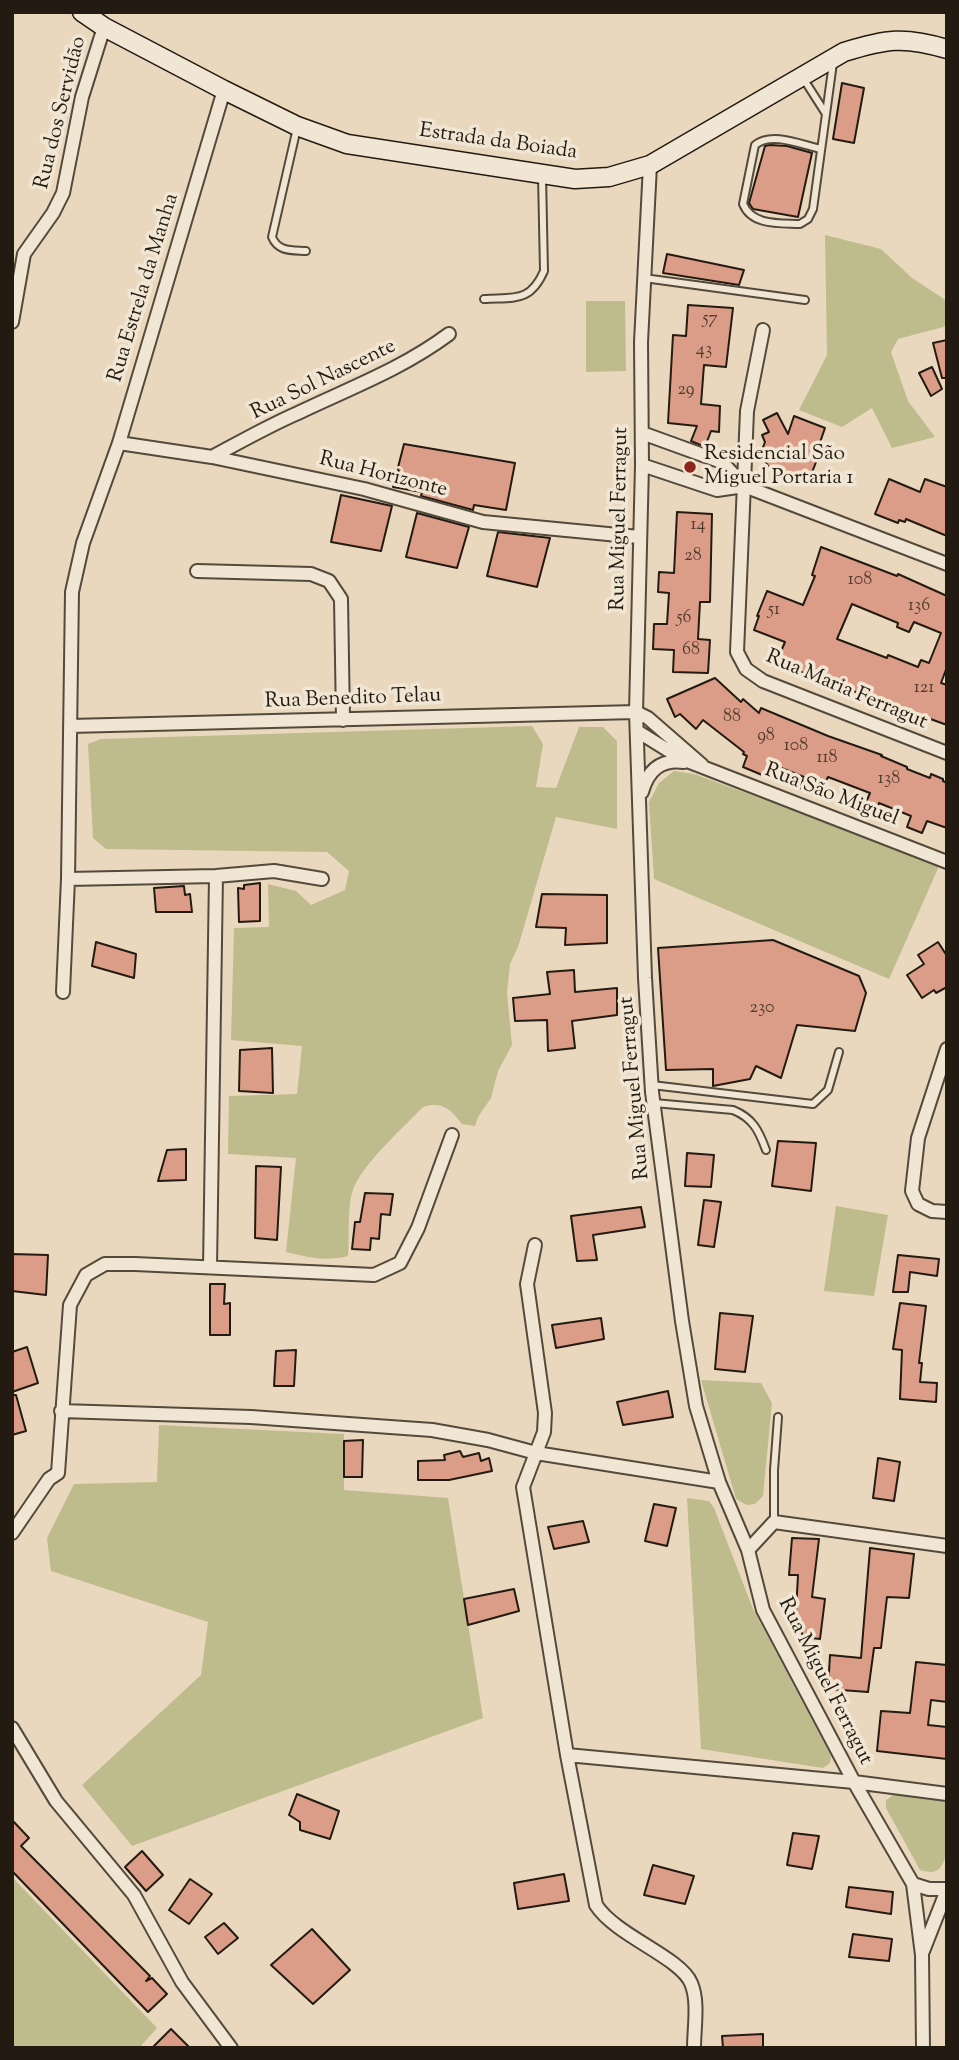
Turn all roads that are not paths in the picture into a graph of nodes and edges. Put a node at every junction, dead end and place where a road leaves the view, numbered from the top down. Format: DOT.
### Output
graph roads {
  1 [pos="82,12"];
  2 [pos="104,27"];
  3 [pos="947,49"];
  4 [pos="834,58"];
  5 [pos="803,78"];
  6 [pos="224,90"];
  7 [pos="826,114"];
  8 [pos="297,126"];
  9 [pos="821,149"];
  10 [pos="650,165"];
  11 [pos="542,174"];
  12 [pos="306,251"];
  13 [pos="643,278"];
  14 [pos="484,299"];
  15 [pos="806,300"];
  16 [pos="12,322"];
  17 [pos="763,330"];
  18 [pos="449,334"];
  19 [pos="642,433"];
  20 [pos="119,443"];
  21 [pos="212,457"];
  22 [pos="642,465"];
  23 [pos="744,486"];
  24 [pos="639,537"];
  25 [pos="947,564"];
  26 [pos="197,571"];
  27 [pos="636,712"];
  28 [pos="343,720"];
  29 [pos="71,726"];
  30 [pos="637,731"];
  31 [pos="947,754"];
  32 [pos="702,765"];
  33 [pos="640,802"];
  34 [pos="947,862"];
  35 [pos="216,876"];
  36 [pos="322,878"];
  37 [pos="68,879"];
  38 [pos="64,992"];
  39 [pos="947,1049"];
  40 [pos="839,1052"];
  41 [pos="652,1085"];
  42 [pos="654,1103"];
  43 [pos="452,1135"];
  44 [pos="766,1150"];
  45 [pos="947,1212"];
  46 [pos="535,1245"];
  47 [pos="210,1267"];
  48 [pos="61,1411"];
  49 [pos="778,1417"];
  50 [pos="536,1453"];
  51 [pos="719,1482"];
  52 [pos="774,1522"];
  53 [pos="12,1533"];
  54 [pos="947,1546"];
  55 [pos="748,1550"];
  56 [pos="12,1728"];
  57 [pos="567,1755"];
  58 [pos="854,1782"];
  59 [pos="947,1794"];
  60 [pos="913,1884"];
  61 [pos="947,1890"];
  62 [pos="922,1955"];
  63 [pos="230,2048"];
  64 [pos="694,2048"];
  65 [pos="923,2048"];
  1 -- 2 [label="main road, Estrada da Boiada"];
  2 -- 6 [label="main road, Estrada da Boiada"];
  2 -- 16 [label="street, Rua dos Servidão"];
  3 -- 4 [label="main road, Estrada da Boiada"];
  4 -- 5 [label="main road, Estrada da Boiada"];
  4 -- 7 [label="lane"];
  5 -- 7 [label="lane"];
  5 -- 10 [label="main road, Estrada da Boiada"];
  6 -- 8 [label="main road, Estrada da Boiada"];
  6 -- 20 [label="street, Rua Estrela da Manha"];
  7 -- 9 [label="lane"];
  8 -- 11 [label="main road, Estrada da Boiada"];
  8 -- 12 [label="lane"];
  9 -- 9 [label="lane"];
  10 -- 11 [label="main road, Estrada da Boiada"];
  10 -- 13 [label="street, Rua Miguel Ferragut"];
  11 -- 14 [label="lane"];
  13 -- 15 [label="lane"];
  13 -- 19 [label="street, Rua Miguel Ferragut"];
  17 -- 23 [label="street, Rua Maria Ferragut"];
  18 -- 21 [label="street, Rua Sol Nascente"];
  19 -- 22 [label="street, Rua Miguel Ferragut"];
  19 -- 23 [label="street"];
  20 -- 21 [label="street, Rua Horizonte"];
  20 -- 29 [label="street, Rua Estrela da Manha"];
  21 -- 24 [label="street, Rua Horizonte"];
  22 -- 23 [label="street"];
  22 -- 24 [label="street, Rua Miguel Ferragut"];
  23 -- 25 [label="street"];
  23 -- 31 [label="street, Rua Maria Ferragut"];
  24 -- 27 [label="street, Rua Miguel Ferragut"];
  26 -- 28 [label="street"];
  27 -- 28 [label="street, Rua Benedito Telau"];
  27 -- 30 [label="street, Rua Miguel Ferragut"];
  27 -- 32 [label="street, Rua São Miguel"];
  28 -- 29 [label="street, Rua Benedito Telau"];
  29 -- 37 [label="street, Rua Estrela da Manha"];
  30 -- 32 [label="street, Rua São Miguel"];
  30 -- 33 [label="street, Rua Miguel Ferragut"];
  32 -- 33 [label="street, Rua São Miguel"];
  32 -- 34 [label="street, Rua São Miguel"];
  33 -- 41 [label="street, Rua Miguel Ferragut"];
  35 -- 36 [label="street"];
  35 -- 37 [label="street"];
  35 -- 47 [label="street"];
  37 -- 38 [label="street, Rua Estrela da Manha"];
  39 -- 45 [label="street"];
  40 -- 41 [label="lane"];
  41 -- 42 [label="street, Rua Miguel Ferragut"];
  42 -- 44 [label="lane"];
  42 -- 51 [label="street, Rua Miguel Ferragut"];
  43 -- 47 [label="street"];
  46 -- 50 [label="street"];
  47 -- 48 [label="street"];
  48 -- 50 [label="street"];
  48 -- 53 [label="street"];
  49 -- 52 [label="lane"];
  50 -- 51 [label="street"];
  50 -- 57 [label="street"];
  51 -- 55 [label="street, Rua Miguel Ferragut"];
  52 -- 54 [label="street"];
  52 -- 55 [label="street"];
  55 -- 58 [label="street, Rua Miguel Ferragut"];
  56 -- 63 [label="street"];
  57 -- 58 [label="street"];
  57 -- 64 [label="street"];
  58 -- 59 [label="street"];
  58 -- 60 [label="street, Rua Miguel Ferragut"];
  60 -- 61 [label="street"];
  60 -- 62 [label="street, Rua Miguel Ferragut"];
  61 -- 62 [label="street"];
  62 -- 65 [label="street, Rua Miguel Ferragut"];
}
